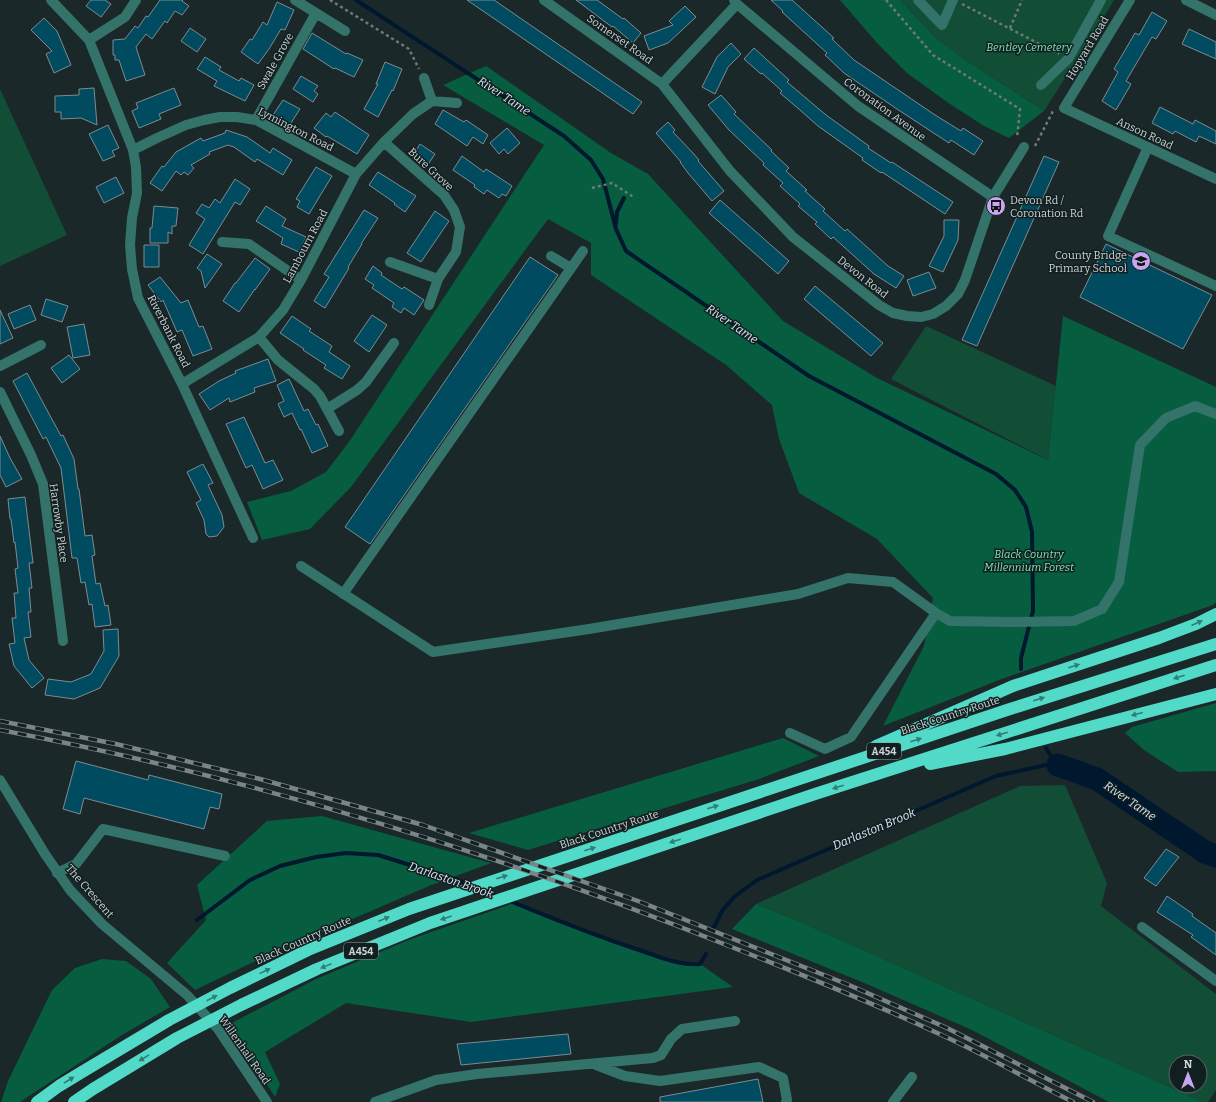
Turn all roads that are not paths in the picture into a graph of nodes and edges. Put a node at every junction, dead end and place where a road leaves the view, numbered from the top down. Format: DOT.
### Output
graph roads {
  1 [pos="51,0"];
  2 [pos="136,0"];
  3 [pos="295,0"];
  4 [pos="544,0"];
  5 [pos="918,0"];
  6 [pos="1101,0"];
  7 [pos="1130,0"];
  8 [pos="1186,0"];
  9 [pos="736,2"];
  10 [pos="957,2"];
  11 [pos="316,13"];
  12 [pos="1216,14"];
  13 [pos="345,31"];
  14 [pos="89,40"];
  15 [pos="424,78"];
  16 [pos="662,84"];
  17 [pos="1042,85"];
  18 [pos="432,101"];
  19 [pos="457,103"];
  20 [pos="1064,108"];
  21 [pos="256,120"];
  22 [pos="384,142"];
  23 [pos="1148,147"];
  24 [pos="1028,149"];
  25 [pos="133,150"];
  26 [pos="356,174"];
  27 [pos="1216,179"];
  28 [pos="993,197"];
  29 [pos="222,242"];
  30 [pos="582,251"];
  31 [pos="551,256"];
  32 [pos="390,262"];
  33 [pos="571,268"];
  34 [pos="438,279"];
  35 [pos="302,280"];
  36 [pos="1216,286"];
  37 [pos="429,305"];
  38 [pos="258,337"];
  39 [pos="394,343"];
  40 [pos="41,345"];
  41 [pos="0,366"];
  42 [pos="182,384"];
  43 [pos="0,392"];
  44 [pos="327,409"];
  45 [pos="1216,414"];
  46 [pos="339,431"];
  47 [pos="253,538"];
  48 [pos="301,566"];
  49 [pos="343,594"];
  50 [pos="936,613"];
  51 [pos="1216,614"];
  52 [pos="63,641"];
  53 [pos="1216,644"];
  54 [pos="1216,665"];
  55 [pos="1216,694"];
  56 [pos="790,733"];
  57 [pos="805,777"];
  58 [pos="864,778"];
  59 [pos="0,780"];
  60 [pos="225,856"];
  61 [pos="57,873"];
  62 [pos="1142,927"];
  63 [pos="1216,981"];
  64 [pos="187,995"];
  65 [pos="735,1021"];
  66 [pos="594,1064"];
  67 [pos="912,1077"];
  68 [pos="37,1102"];
  69 [pos="74,1102"];
  70 [pos="266,1102"];
  71 [pos="375,1102"];
  72 [pos="786,1102"];
  73 [pos="893,1102"];
  1 -- 14 [label="street, Riverbank Road"];
  2 -- 14 [label="street"];
  3 -- 11 [label="street"];
  4 -- 16 [label="street, Somerset Road"];
  5 -- 10 [label="street"];
  6 -- 17 [label="street"];
  7 -- 20 [label="street, Hopyard Road"];
  8 -- 12 [label="street"];
  9 -- 16 [label="street"];
  9 -- 28 [label="street, Coronation Avenue"];
  11 -- 13 [label="street"];
  11 -- 21 [label="street, Swale Grove"];
  14 -- 25 [label="street, Riverbank Road"];
  15 -- 18 [label="street"];
  16 -- 28 [label="street, Devon Road"];
  18 -- 19 [label="street"];
  18 -- 22 [label="street, Lambourn Road"];
  20 -- 23 [label="street, Anson Road"];
  21 -- 25 [label="street, Lymington Road"];
  21 -- 26 [label="street, Lymington Road"];
  22 -- 26 [label="street, Lambourn Road"];
  22 -- 34 [label="street, Bure Grove"];
  23 -- 27 [label="street, Anson Road"];
  23 -- 36 [label="street"];
  24 -- 28 [label="street, Devon Road"];
  25 -- 42 [label="street, Riverbank Road"];
  26 -- 35 [label="street, Lambourn Road"];
  29 -- 35 [label="street"];
  30 -- 33 [label="street"];
  31 -- 33 [label="street"];
  32 -- 34 [label="street"];
  33 -- 49 [label="street"];
  34 -- 37 [label="street, Bure Grove"];
  35 -- 38 [label="street, Lambourn Road"];
  38 -- 42 [label="street, Lambourn Road"];
  38 -- 44 [label="street"];
  39 -- 44 [label="street"];
  40 -- 41 [label="street"];
  42 -- 47 [label="street, Riverbank Road"];
  43 -- 52 [label="street, Harrowby Place"];
  44 -- 46 [label="street"];
  45 -- 50 [label="street"];
  48 -- 49 [label="street"];
  49 -- 50 [label="street"];
  50 -- 56 [label="street"];
  57 -- 51 [label="highway, one-way"];
  57 -- 53 [label="highway, Black Country Route / A454, one-way"];
  54 -- 58 [label="highway, A454, one-way"];
  55 -- 58 [label="highway, one-way"];
  68 -- 57 [label="highway, Black Country Route / A454, one-way"];
  58 -- 69 [label="highway, A454, one-way"];
  59 -- 61 [label="street, The Crescent"];
  60 -- 61 [label="street"];
  61 -- 64 [label="street, The Crescent"];
  62 -- 63 [label="street"];
  64 -- 70 [label="street, Willenhall Road"];
  65 -- 66 [label="street"];
  66 -- 71 [label="street"];
  66 -- 72 [label="street"];
  67 -- 73 [label="street"];
}
